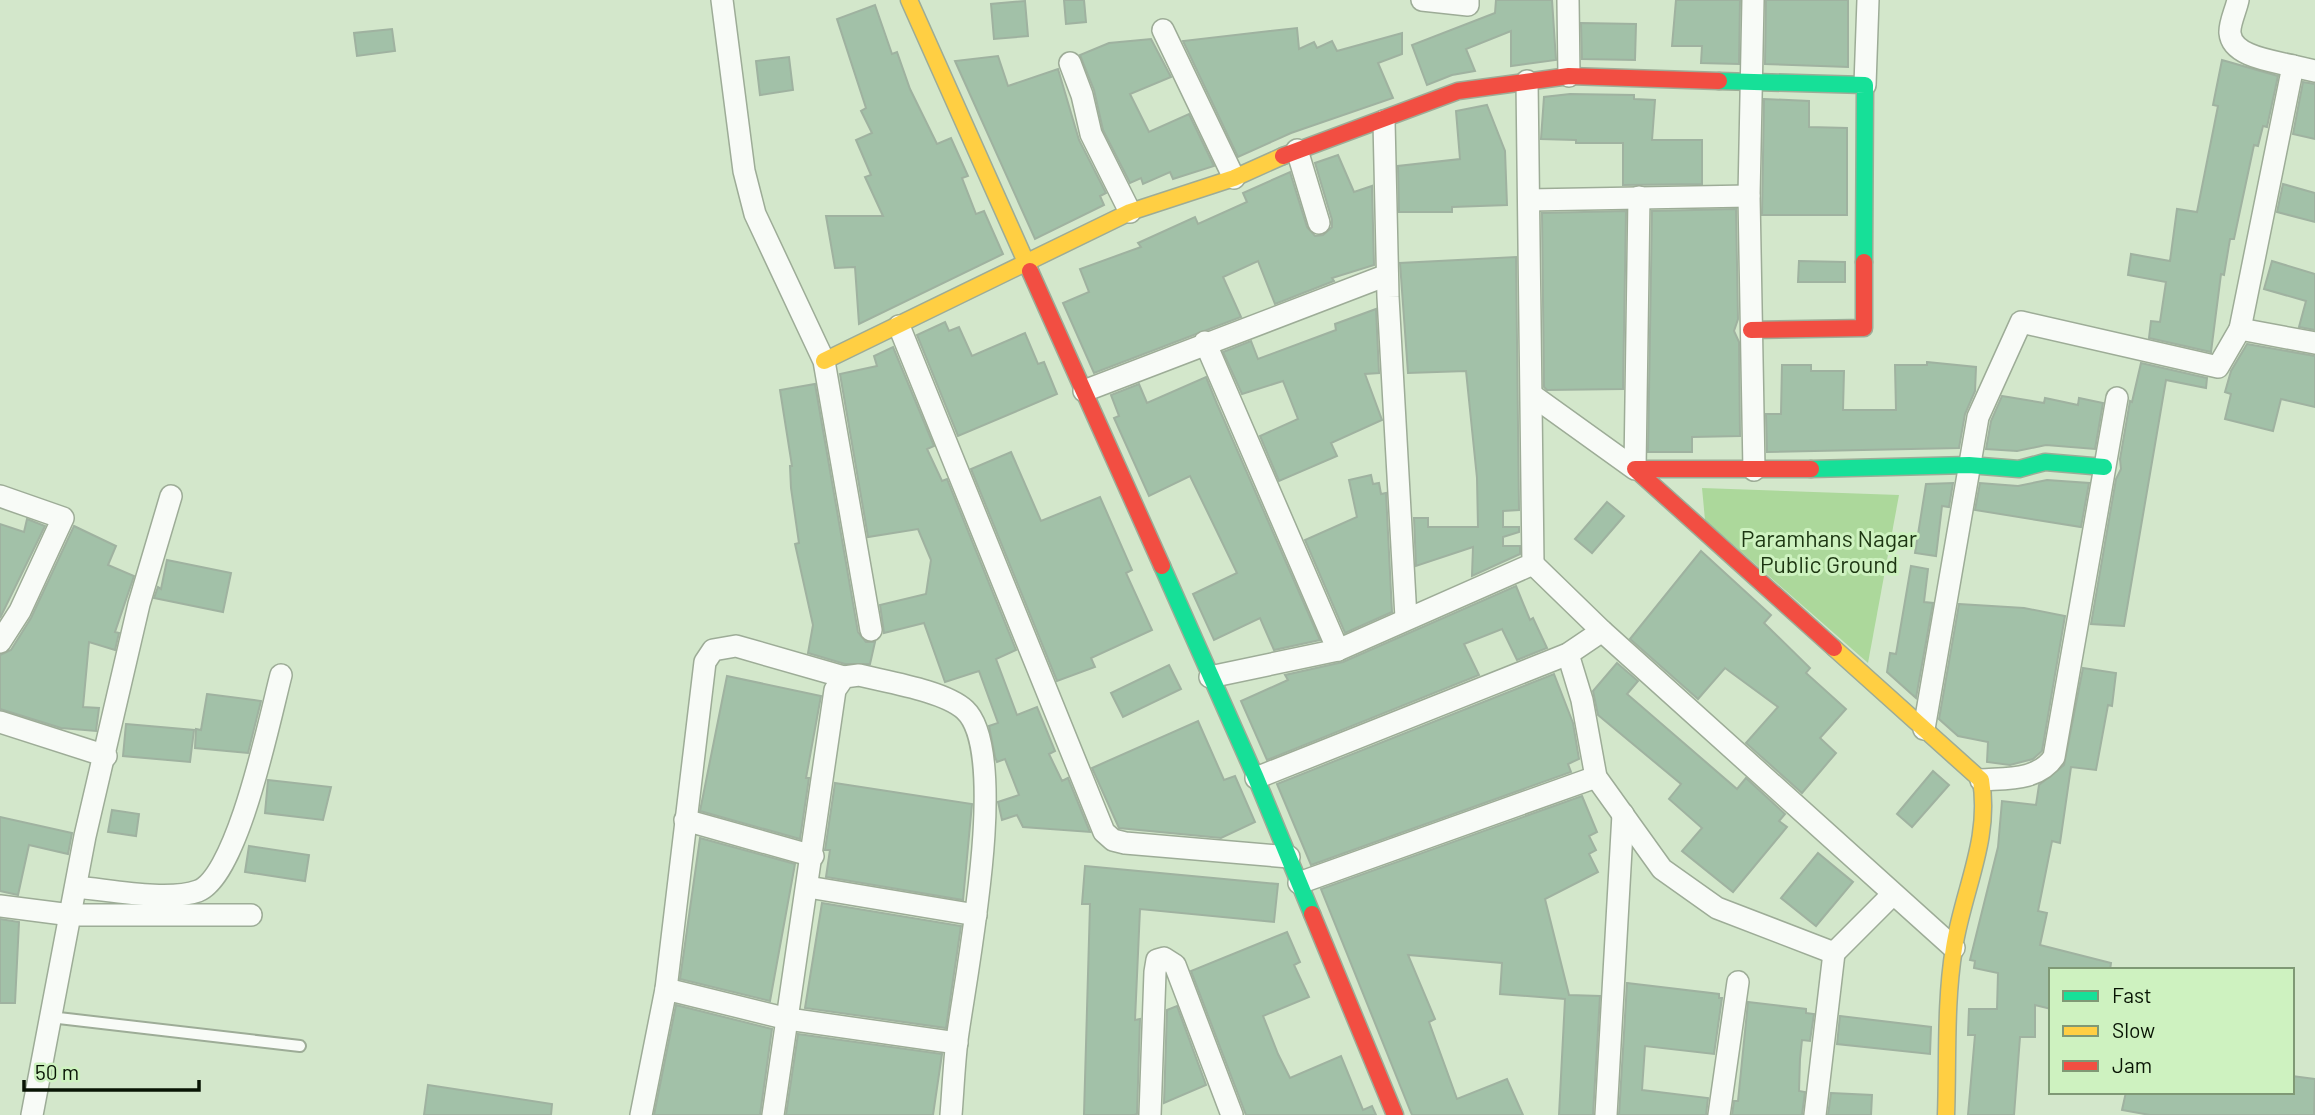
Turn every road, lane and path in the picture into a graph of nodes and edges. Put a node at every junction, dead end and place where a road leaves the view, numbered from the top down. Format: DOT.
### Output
graph roads {
  1 [pos="722,0"];
  2 [pos="909,0"];
  3 [pos="1422,0"];
  4 [pos="1468,0"];
  5 [pos="1568,0"];
  6 [pos="1753,0"];
  7 [pos="1868,0"];
  8 [pos="2238,0"];
  9 [pos="1163,30"];
  10 [pos="1069,63"];
  11 [pos="2293,66"];
  12 [pos="2315,71"];
  13 [pos="1569,76"];
  14 [pos="1527,81"];
  15 [pos="1752,82"];
  16 [pos="1865,85"];
  17 [pos="1384,121"];
  18 [pos="1297,150"];
  19 [pos="1234,178"];
  20 [pos="1749,196"];
  21 [pos="1639,197"];
  22 [pos="1529,200"];
  23 [pos="1130,212"];
  24 [pos="1319,223"];
  25 [pos="1028,264"];
  26 [pos="1387,275"];
  27 [pos="899,326"];
  28 [pos="2240,329"];
  29 [pos="1751,330"];
  30 [pos="1205,342"];
  31 [pos="2315,343"];
  32 [pos="824,361"];
  33 [pos="1084,391"];
  34 [pos="1532,395"];
  35 [pos="2117,398"];
  36 [pos="1969,465"];
  37 [pos="2104,467"];
  38 [pos="1635,469"];
  39 [pos="1754,470"];
  40 [pos="0,496"];
  41 [pos="170,496"];
  42 [pos="1533,564"];
  43 [pos="10,608"];
  44 [pos="1406,618"];
  45 [pos="871,630"];
  46 [pos="1602,631"];
  47 [pos="0,642"];
  48 [pos="1338,650"];
  49 [pos="1568,654"];
  50 [pos="281,675"];
  51 [pos="845,677"];
  52 [pos="1210,677"];
  53 [pos="0,722"];
  54 [pos="1924,729"];
  55 [pos="106,756"];
  56 [pos="1596,777"];
  57 [pos="1256,778"];
  58 [pos="1981,780"];
  59 [pos="1623,814"];
  60 [pos="685,820"];
  61 [pos="813,856"];
  62 [pos="1289,857"];
  63 [pos="1299,883"];
  64 [pos="76,887"];
  65 [pos="808,887"];
  66 [pos="1892,895"];
  67 [pos="0,906"];
  68 [pos="71,915"];
  69 [pos="251,915"];
  70 [pos="976,915"];
  71 [pos="1954,948"];
  72 [pos="1834,953"];
  73 [pos="1738,982"];
  74 [pos="666,989"];
  75 [pos="50,1017"];
  76 [pos="788,1019"];
  77 [pos="957,1043"];
  78 [pos="300,1046"];
  79 [pos="32,1115"];
  80 [pos="641,1115"];
  81 [pos="773,1115"];
  82 [pos="951,1115"];
  83 [pos="1150,1115"];
  84 [pos="1231,1115"];
  85 [pos="1395,1115"];
  86 [pos="1606,1115"];
  87 [pos="1720,1115"];
  88 [pos="1815,1115"];
  89 [pos="1946,1115"];
  1 -- 32 [label="street"];
  2 -- 25 [label="street"];
  3 -- 4 [label="street"];
  5 -- 13 [label="street"];
  6 -- 15 [label="street"];
  7 -- 16 [label="street"];
  8 -- 11 [label="street"];
  9 -- 19 [label="street"];
  10 -- 23 [label="street"];
  11 -- 12 [label="street"];
  11 -- 28 [label="street"];
  13 -- 14 [label="street"];
  13 -- 15 [label="street"];
  14 -- 17 [label="street"];
  14 -- 22 [label="street"];
  15 -- 16 [label="street"];
  15 -- 20 [label="street"];
  16 -- 29 [label="street"];
  17 -- 18 [label="street"];
  17 -- 26 [label="street"];
  18 -- 19 [label="street"];
  18 -- 24 [label="street"];
  19 -- 23 [label="street"];
  20 -- 21 [label="street"];
  20 -- 29 [label="street"];
  21 -- 22 [label="street"];
  21 -- 38 [label="street"];
  22 -- 34 [label="street"];
  23 -- 25 [label="street"];
  25 -- 27 [label="street"];
  25 -- 33 [label="street"];
  26 -- 30 [label="street"];
  26 -- 44 [label="street"];
  27 -- 32 [label="street"];
  27 -- 62 [label="street"];
  28 -- 31 [label="street"];
  28 -- 36 [label="street"];
  29 -- 39 [label="street"];
  30 -- 33 [label="street"];
  30 -- 48 [label="street"];
  32 -- 45 [label="street"];
  33 -- 52 [label="street"];
  34 -- 38 [label="street"];
  34 -- 42 [label="street"];
  35 -- 37 [label="street"];
  36 -- 37 [label="street"];
  36 -- 39 [label="street"];
  36 -- 54 [label="street"];
  37 -- 58 [label="street"];
  38 -- 39 [label="street"];
  38 -- 54 [label="street"];
  40 -- 43 [label="street"];
  41 -- 55 [label="street"];
  42 -- 44 [label="street"];
  42 -- 46 [label="street"];
  43 -- 47 [label="street"];
  44 -- 48 [label="street"];
  46 -- 49 [label="street"];
  46 -- 66 [label="street"];
  48 -- 52 [label="street"];
  49 -- 56 [label="street"];
  49 -- 57 [label="street"];
  50 -- 64 [label="street"];
  51 -- 60 [label="street"];
  51 -- 61 [label="street"];
  51 -- 70 [label="street"];
  52 -- 57 [label="street"];
  53 -- 55 [label="street"];
  54 -- 58 [label="street"];
  55 -- 64 [label="street"];
  56 -- 59 [label="street"];
  56 -- 63 [label="street"];
  57 -- 62 [label="street"];
  58 -- 71 [label="street"];
  59 -- 72 [label="street"];
  59 -- 86 [label="street"];
  60 -- 61 [label="street"];
  60 -- 74 [label="street"];
  61 -- 65 [label="street"];
  62 -- 63 [label="street"];
  63 -- 85 [label="street"];
  64 -- 68 [label="street"];
  65 -- 70 [label="street"];
  65 -- 76 [label="street"];
  66 -- 71 [label="street"];
  66 -- 72 [label="street"];
  67 -- 68 [label="street"];
  68 -- 69 [label="street"];
  68 -- 75 [label="street"];
  70 -- 77 [label="street"];
  71 -- 89 [label="street"];
  72 -- 88 [label="street"];
  73 -- 87 [label="street"];
  74 -- 76 [label="street"];
  74 -- 80 [label="street"];
  75 -- 78 [label="lane"];
  75 -- 79 [label="street"];
  76 -- 77 [label="street"];
  76 -- 81 [label="street"];
  77 -- 82 [label="street"];
  83 -- 84 [label="street"];
}
